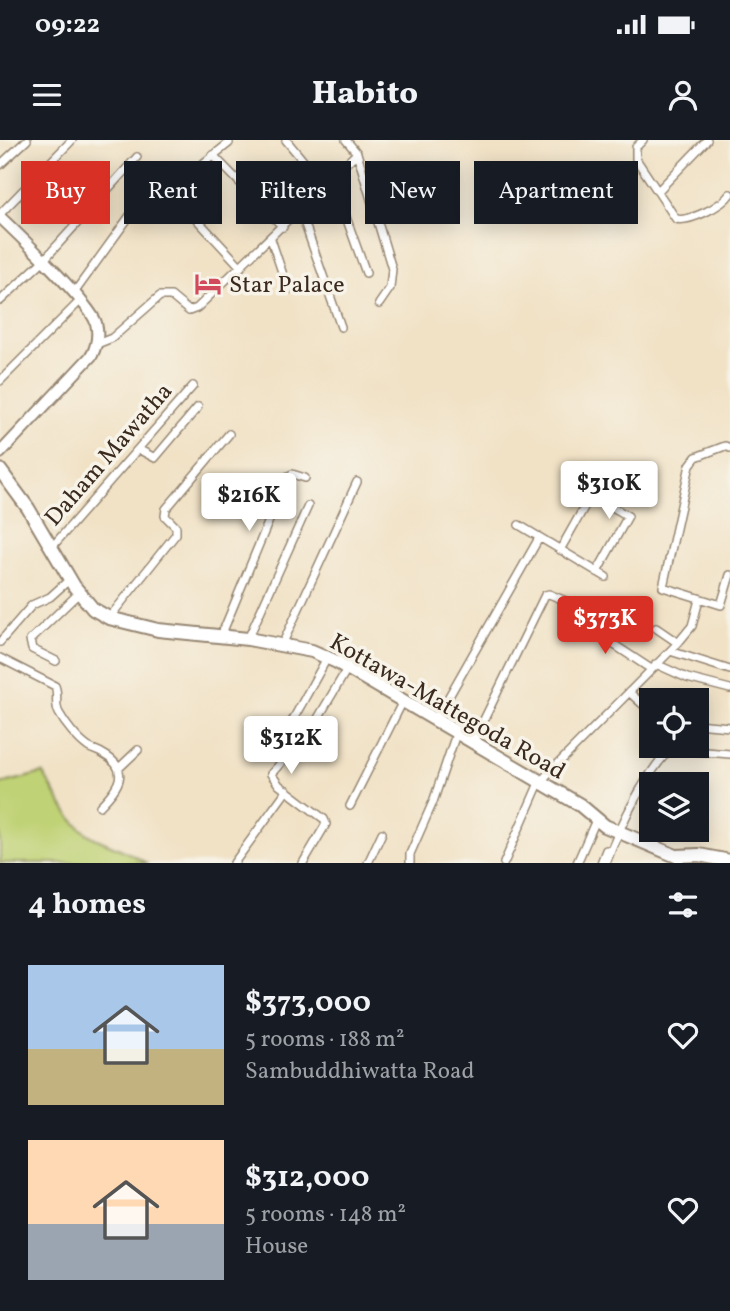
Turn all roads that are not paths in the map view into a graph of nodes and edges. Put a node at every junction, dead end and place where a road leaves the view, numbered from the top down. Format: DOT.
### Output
graph roads {
  1 [pos="27,140"];
  2 [pos="72,140"];
  3 [pos="286,140"];
  4 [pos="346,140"];
  5 [pos="643,140"];
  6 [pos="708,140"];
  7 [pos="229,143"];
  8 [pos="357,153"];
  9 [pos="213,155"];
  10 [pos="137,157"];
  11 [pos="206,161"];
  12 [pos="303,161"];
  13 [pos="349,161"];
  14 [pos="0,165"];
  15 [pos="659,190"];
  16 [pos="730,194"];
  17 [pos="1,220"];
  18 [pos="126,224"];
  19 [pos="201,224"];
  20 [pos="286,224"];
  21 [pos="305,224"];
  22 [pos="348,224"];
  23 [pos="283,227"];
  24 [pos="271,239"];
  25 [pos="43,261"];
  26 [pos="241,267"];
  27 [pos="366,273"];
  28 [pos="288,290"];
  29 [pos="77,297"];
  30 [pos="0,301"];
  31 [pos="379,304"];
  32 [pos="341,327"];
  33 [pos="97,344"];
  34 [pos="0,381"];
  35 [pos="193,386"];
  36 [pos="198,407"];
  37 [pos="229,434"];
  38 [pos="730,448"];
  39 [pos="138,449"];
  40 [pos="0,453"];
  41 [pos="0,470"];
  42 [pos="305,478"];
  43 [pos="357,482"];
  44 [pos="571,483"];
  45 [pos="591,495"];
  46 [pos="308,506"];
  47 [pos="519,526"];
  48 [pos="539,538"];
  49 [pos="52,547"];
  50 [pos="560,550"];
  51 [pos="597,572"];
  52 [pos="730,575"];
  53 [pos="606,577"];
  54 [pos="71,578"];
  55 [pos="79,593"];
  56 [pos="699,600"];
  57 [pos="726,607"];
  58 [pos="600,615"];
  59 [pos="109,618"];
  60 [pos="620,624"];
  61 [pos="656,628"];
  62 [pos="221,636"];
  63 [pos="248,639"];
  64 [pos="0,642"];
  65 [pos="678,643"];
  66 [pos="282,645"];
  67 [pos="670,651"];
  68 [pos="0,658"];
  69 [pos="327,658"];
  70 [pos="56,661"];
  71 [pos="654,666"];
  72 [pos="347,669"];
  73 [pos="730,670"];
  74 [pos="730,689"];
  75 [pos="629,692"];
  76 [pos="639,701"];
  77 [pos="402,703"];
  78 [pos="435,722"];
  79 [pos="709,725"];
  80 [pos="730,727"];
  81 [pos="456,734"];
  82 [pos="280,743"];
  83 [pos="472,744"];
  84 [pos="138,750"];
  85 [pos="730,754"];
  86 [pos="119,768"];
  87 [pos="539,783"];
  88 [pos="287,790"];
  89 [pos="100,806"];
  90 [pos="350,806"];
  91 [pos="596,820"];
  92 [pos="616,831"];
  93 [pos="382,833"];
  94 [pos="675,859"];
  95 [pos="730,861"];
  96 [pos="234,863"];
  97 [pos="303,863"];
  98 [pos="368,863"];
  99 [pos="410,863"];
  100 [pos="504,863"];
  101 [pos="577,863"];
  102 [pos="603,863"];
  1 -- 14 [label="street"];
  2 -- 17 [label="street"];
  3 -- 12 [label="street"];
  4 -- 8 [label="street"];
  5 -- 15 [label="street"];
  6 -- 15 [label="street"];
  7 -- 9 [label="street"];
  8 -- 13 [label="street"];
  8 -- 31 [label="street"];
  9 -- 11 [label="street"];
  9 -- 23 [label="street"];
  10 -- 25 [label="street"];
  15 -- 16 [label="street"];
  17 -- 25 [label="street"];
  18 -- 29 [label="street"];
  19 -- 26 [label="street"];
  20 -- 23 [label="street"];
  21 -- 32 [label="street"];
  22 -- 27 [label="street"];
  23 -- 24 [label="street"];
  24 -- 26 [label="street"];
  24 -- 28 [label="street"];
  25 -- 29 [label="street"];
  25 -- 30 [label="street"];
  26 -- 33 [label="street"];
  29 -- 33 [label="street"];
  29 -- 34 [label="street"];
  33 -- 40 [label="street"];
  35 -- 39 [label="street, Daham Mawatha"];
  36 -- 39 [label="street"];
  37 -- 59 [label="street"];
  38 -- 56 [label="street"];
  39 -- 49 [label="street, Daham Mawatha"];
  41 -- 49 [label="main road, Kottawa-Mattegoda Road"];
  42 -- 62 [label="street"];
  43 -- 66 [label="street"];
  44 -- 45 [label="street"];
  45 -- 50 [label="street"];
  45 -- 51 [label="street"];
  46 -- 63 [label="street"];
  47 -- 48 [label="street"];
  48 -- 50 [label="street"];
  48 -- 78 [label="street"];
  49 -- 54 [label="main road, Kottawa-Mattegoda Road"];
  50 -- 51 [label="street"];
  51 -- 53 [label="street"];
  52 -- 57 [label="street"];
  54 -- 55 [label="main road, Kottawa-Mattegoda Road"];
  54 -- 64 [label="street"];
  55 -- 59 [label="main road, Kottawa-Mattegoda Road"];
  55 -- 70 [label="street"];
  56 -- 57 [label="street"];
  56 -- 65 [label="street"];
  58 -- 83 [label="street"];
  59 -- 62 [label="main road, Kottawa-Mattegoda Road"];
  60 -- 71 [label="street"];
  61 -- 65 [label="street"];
  62 -- 63 [label="main road, Kottawa-Mattegoda Road"];
  63 -- 66 [label="main road, Kottawa-Mattegoda Road"];
  65 -- 67 [label="street"];
  66 -- 69 [label="main road, Kottawa-Mattegoda Road"];
  67 -- 71 [label="street"];
  67 -- 73 [label="street"];
  68 -- 86 [label="street"];
  69 -- 72 [label="main road, Kottawa-Mattegoda Road"];
  69 -- 82 [label="street"];
  71 -- 74 [label="street"];
  71 -- 75 [label="street"];
  72 -- 77 [label="main road, Kottawa-Mattegoda Road"];
  72 -- 88 [label="street"];
  75 -- 76 [label="street"];
  75 -- 87 [label="street"];
  77 -- 78 [label="main road, Kottawa-Mattegoda Road"];
  77 -- 90 [label="street"];
  78 -- 81 [label="main road, Kottawa-Mattegoda Road"];
  79 -- 80 [label="street"];
  81 -- 83 [label="main road, Kottawa-Mattegoda Road"];
  81 -- 99 [label="street"];
  83 -- 87 [label="main road, Kottawa-Mattegoda Road"];
  84 -- 86 [label="street"];
  85 -- 92 [label="street"];
  86 -- 89 [label="street"];
  87 -- 91 [label="main road, Kottawa-Mattegoda Road"];
  87 -- 100 [label="street"];
  88 -- 96 [label="street"];
  88 -- 97 [label="street"];
  91 -- 92 [label="main road, Kottawa-Mattegoda Road"];
  91 -- 101 [label="street"];
  92 -- 94 [label="main road, Kottawa-Mattegoda Road"];
  92 -- 102 [label="street"];
  93 -- 98 [label="street"];
  94 -- 95 [label="main road, Kottawa-Mattegoda Road"];
}
